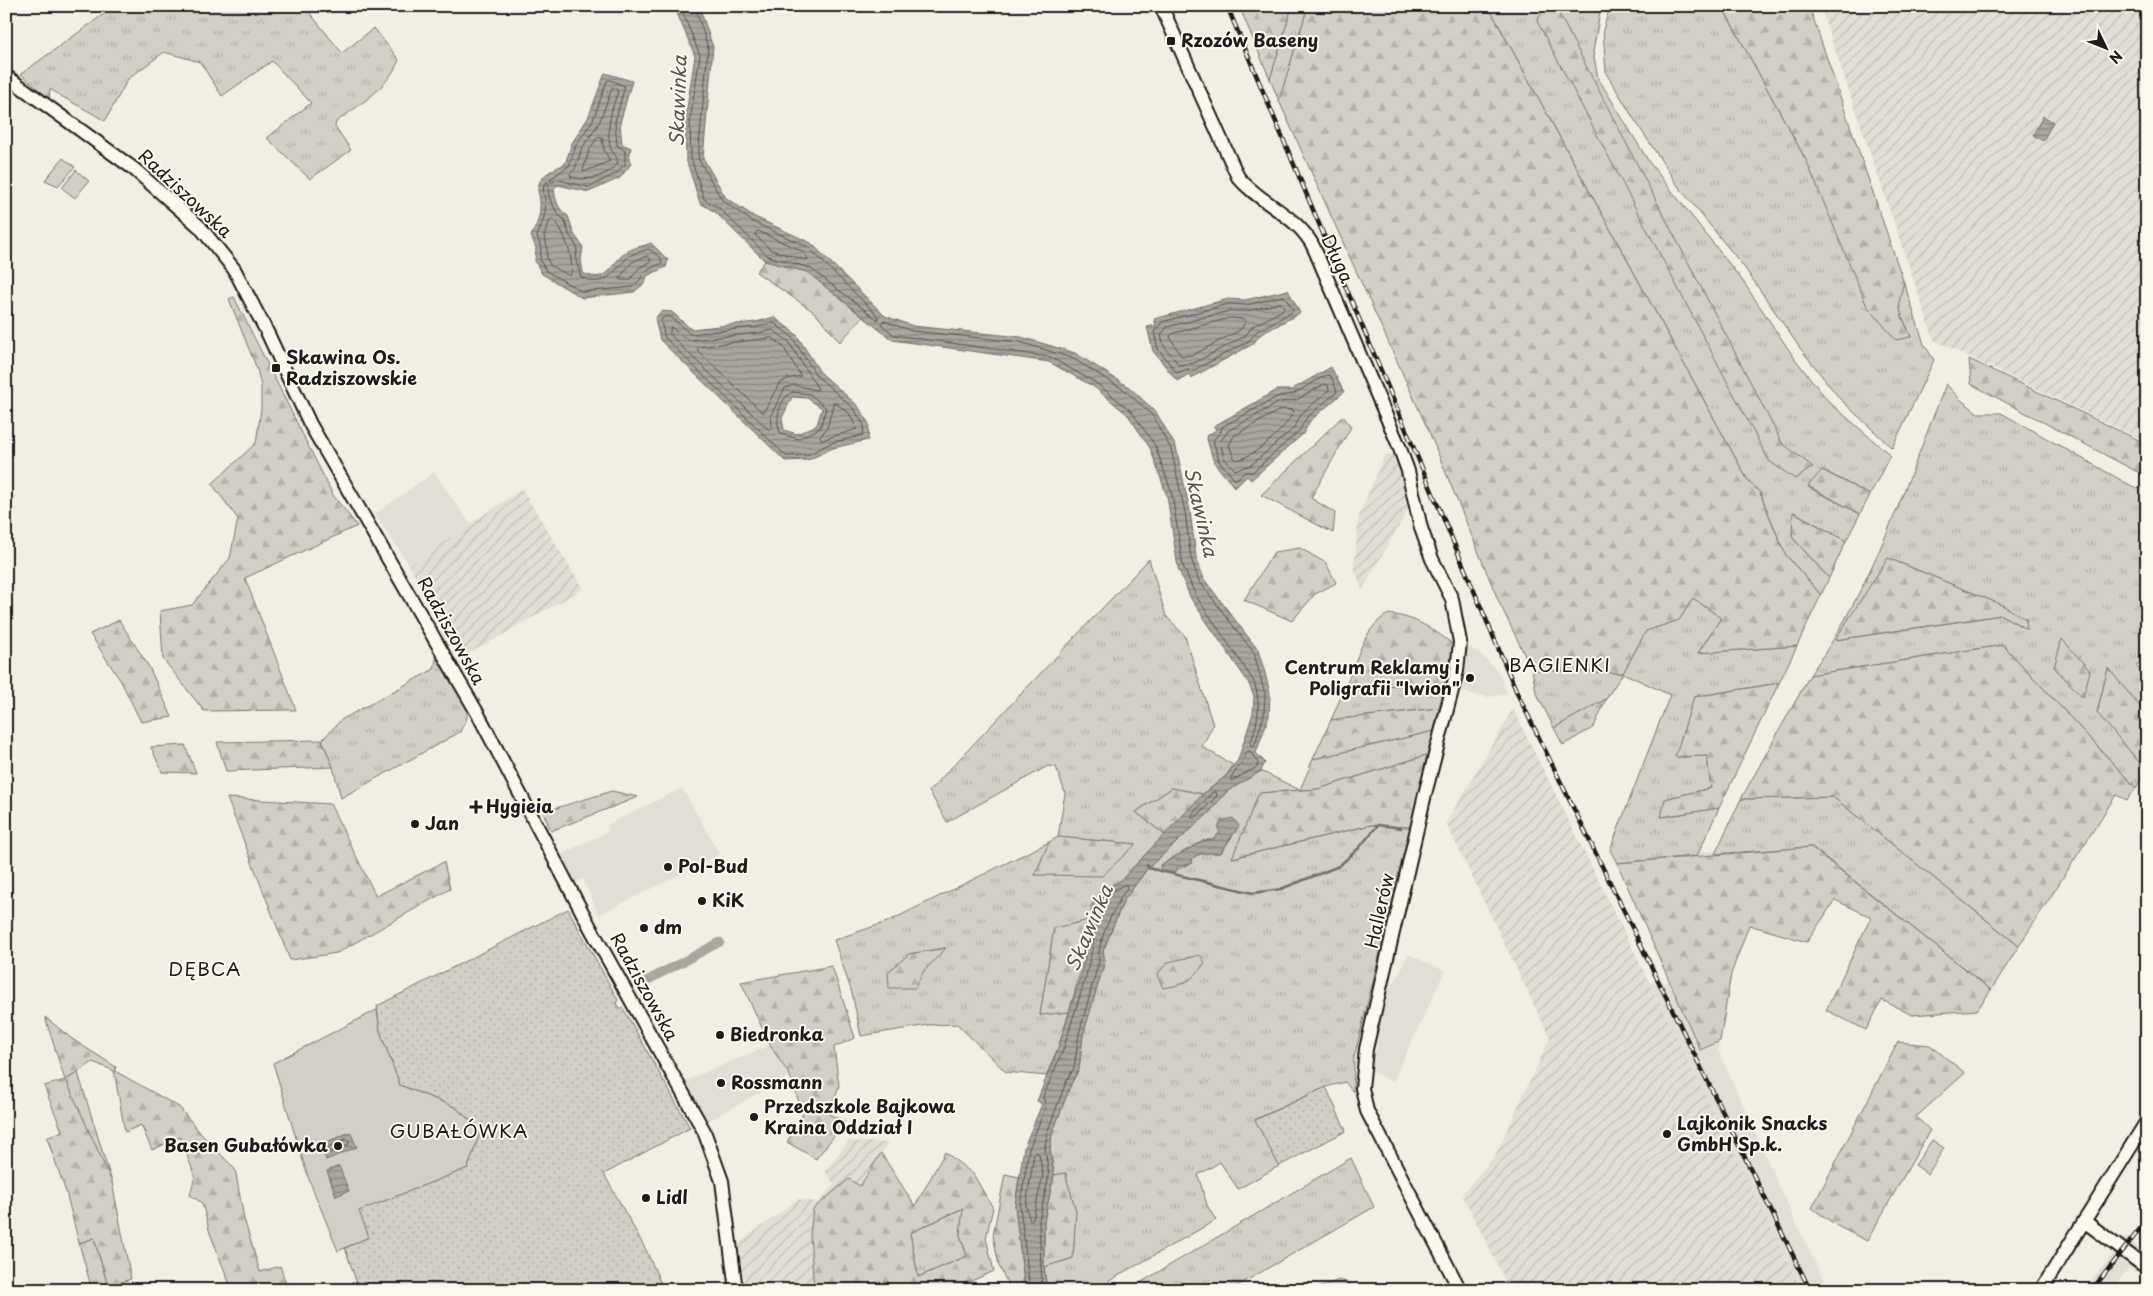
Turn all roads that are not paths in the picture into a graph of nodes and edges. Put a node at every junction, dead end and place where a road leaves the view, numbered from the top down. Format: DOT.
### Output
graph roads {
  1 [pos="1162,6"];
  2 [pos="6,76"];
  3 [pos="1421,528"];
  4 [pos="2147,1121"];
  5 [pos="2084,1221"];
  6 [pos="2147,1268"];
  7 [pos="736,1290"];
  8 [pos="1460,1290"];
  9 [pos="2041,1290"];
  1 -- 3 [label="street, Długa"];
  2 -- 7 [label="street, Radziszowska"];
  3 -- 8 [label="street, Hallerów"];
  4 -- 5 [label="street"];
  5 -- 6 [label="street"];
  5 -- 9 [label="street"];
}
